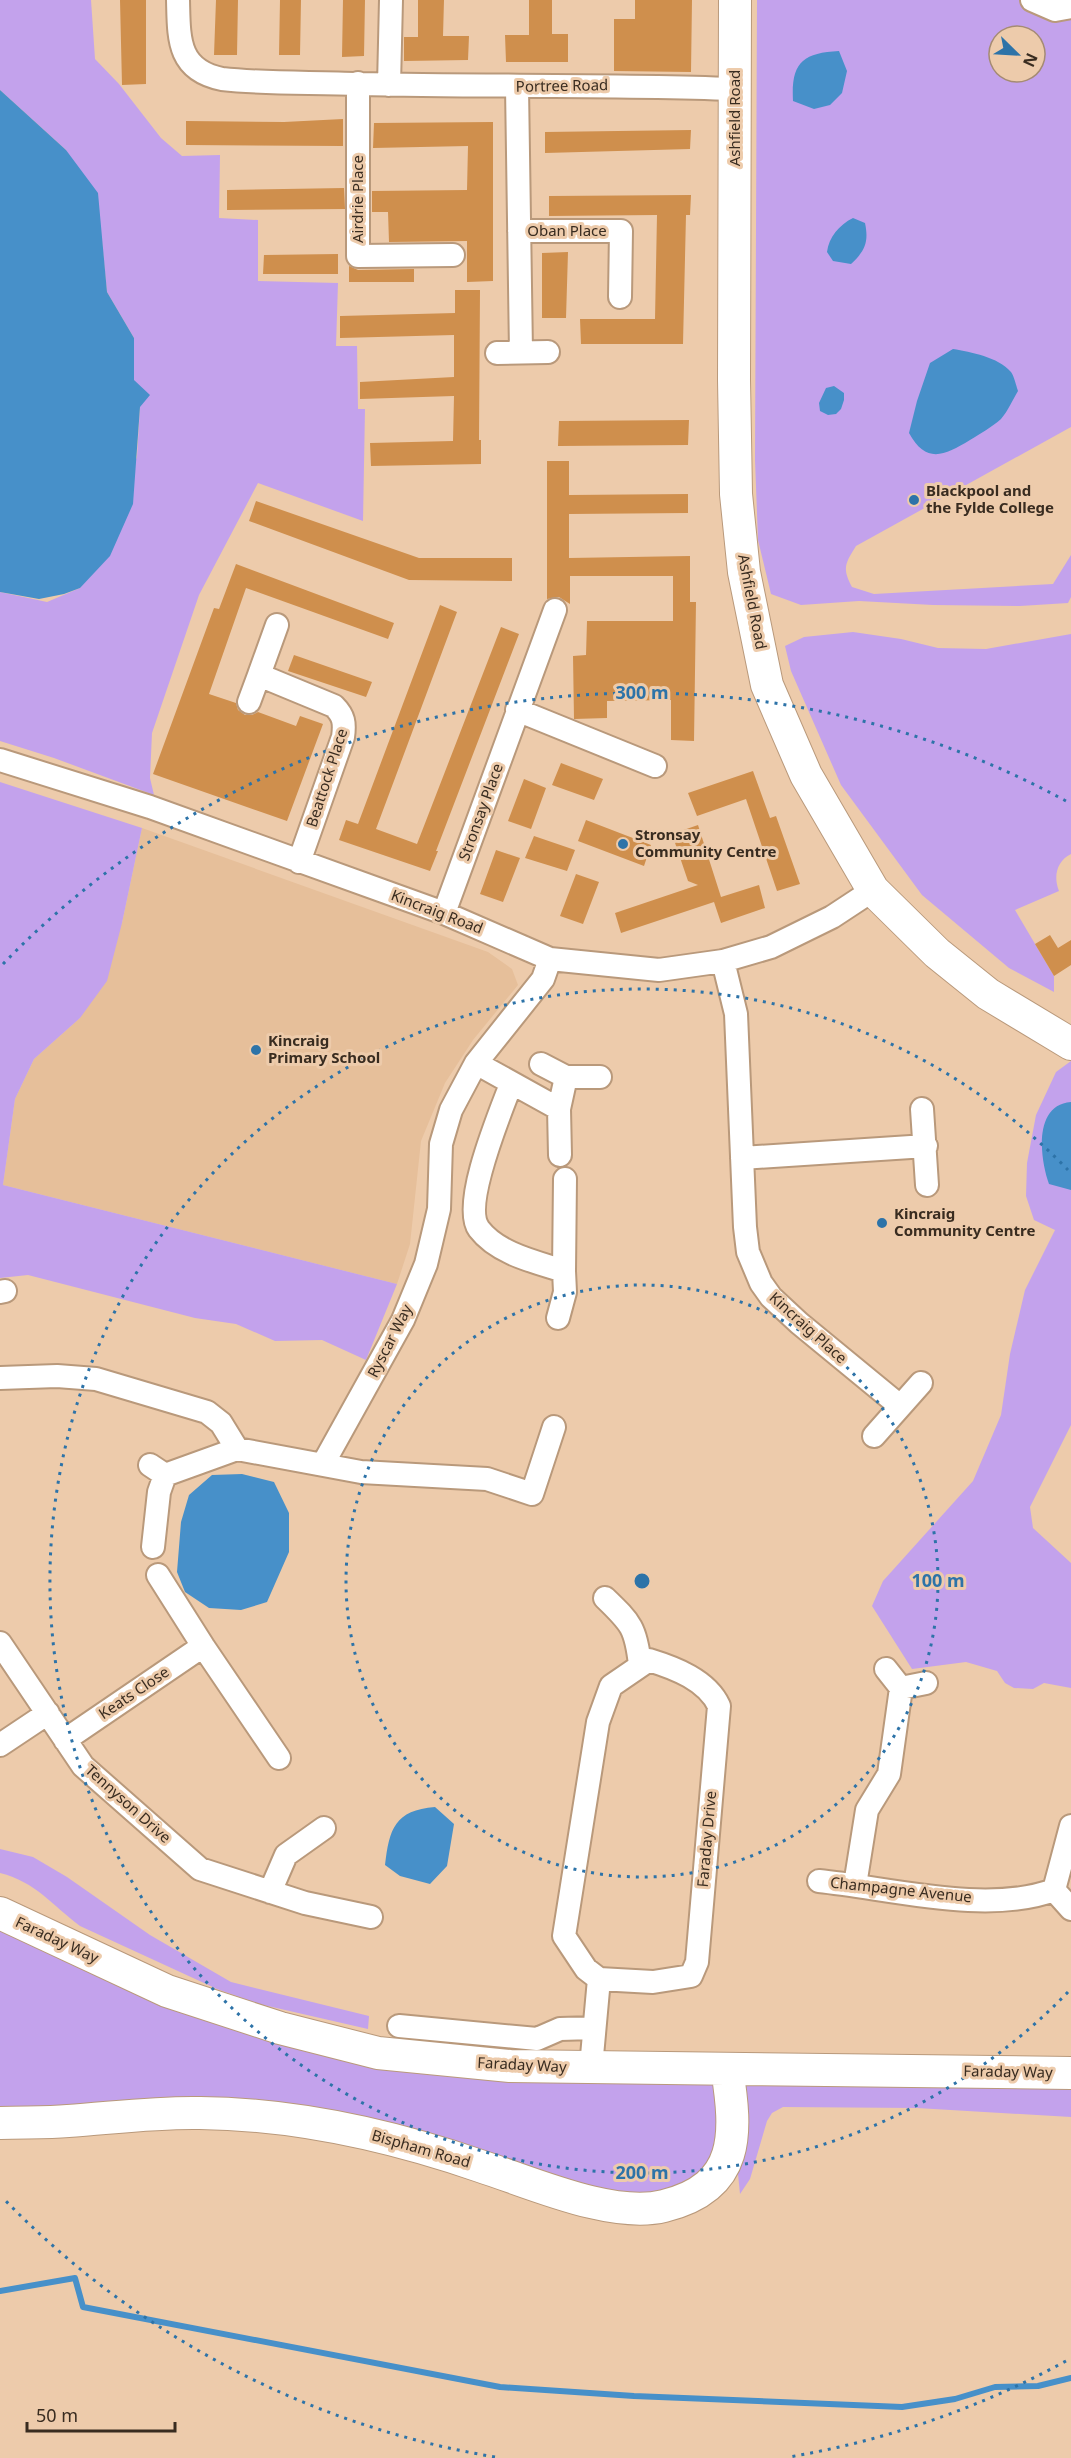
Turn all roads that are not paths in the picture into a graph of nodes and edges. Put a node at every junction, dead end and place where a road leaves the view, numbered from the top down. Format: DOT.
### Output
graph roads {
  1 [pos="178,0"];
  2 [pos="391,0"];
  3 [pos="735,0"];
  4 [pos="1032,0"];
  5 [pos="1071,7"];
  6 [pos="358,84"];
  7 [pos="389,85"];
  8 [pos="517,87"];
  9 [pos="734,89"];
  10 [pos="519,231"];
  11 [pos="453,255"];
  12 [pos="620,297"];
  13 [pos="521,352"];
  14 [pos="548,352"];
  15 [pos="497,353"];
  16 [pos="555,610"];
  17 [pos="277,625"];
  18 [pos="259,675"];
  19 [pos="249,702"];
  20 [pos="517,710"];
  21 [pos="0,760"];
  22 [pos="654,766"];
  23 [pos="299,862"];
  24 [pos="873,890"];
  25 [pos="444,913"];
  26 [pos="550,958"];
  27 [pos="723,961"];
  28 [pos="1071,1044"];
  29 [pos="476,1063"];
  30 [pos="541,1064"];
  31 [pos="566,1077"];
  32 [pos="600,1077"];
  33 [pos="511,1083"];
  34 [pos="559,1109"];
  35 [pos="922,1109"];
  36 [pos="926,1146"];
  37 [pos="560,1155"];
  38 [pos="742,1158"];
  39 [pos="565,1179"];
  40 [pos="927,1185"];
  41 [pos="564,1271"];
  42 [pos="558,1317"];
  43 [pos="0,1378"];
  44 [pos="921,1383"];
  45 [pos="900,1406"];
  46 [pos="554,1427"];
  47 [pos="874,1436"];
  48 [pos="237,1449"];
  49 [pos="323,1464"];
  50 [pos="153,1547"];
  51 [pos="158,1575"];
  52 [pos="605,1598"];
  53 [pos="0,1643"];
  54 [pos="203,1646"];
  55 [pos="640,1665"];
  56 [pos="886,1669"];
  57 [pos="926,1683"];
  58 [pos="901,1688"];
  59 [pos="48,1713"];
  60 [pos="66,1740"];
  61 [pos="0,1745"];
  62 [pos="279,1758"];
  63 [pos="1071,1826"];
  64 [pos="324,1828"];
  65 [pos="819,1881"];
  66 [pos="855,1885"];
  67 [pos="1054,1890"];
  68 [pos="270,1892"];
  69 [pos="1071,1909"];
  70 [pos="0,1913"];
  71 [pos="370,1917"];
  72 [pos="599,1979"];
  73 [pos="399,2026"];
  74 [pos="594,2028"];
  75 [pos="591,2067"];
  76 [pos="726,2069"];
  77 [pos="1071,2073"];
  78 [pos="0,2123"];
  1 -- 6 [label="street, Portree Road"];
  2 -- 7 [label="street"];
  3 -- 9 [label="street, Ashfield Road"];
  4 -- 5 [label="street"];
  6 -- 7 [label="street, Portree Road"];
  6 -- 11 [label="street, Airdrie Place"];
  7 -- 8 [label="street, Portree Road"];
  8 -- 9 [label="street, Portree Road"];
  8 -- 10 [label="street, Oban Place"];
  9 -- 24 [label="street, Ashfield Road"];
  10 -- 12 [label="street, Oban Place"];
  10 -- 13 [label="street, Oban Place"];
  13 -- 14 [label="street"];
  13 -- 15 [label="street"];
  16 -- 20 [label="street, Stronsay Place"];
  17 -- 18 [label="street"];
  18 -- 19 [label="street"];
  18 -- 23 [label="street, Beattock Place"];
  20 -- 22 [label="street"];
  20 -- 25 [label="street, Stronsay Place"];
  21 -- 23 [label="street, Kincraig Road"];
  23 -- 25 [label="street, Kincraig Road"];
  24 -- 27 [label="street, Kincraig Road"];
  24 -- 28 [label="street, Ashfield Road"];
  25 -- 26 [label="street, Kincraig Road"];
  26 -- 27 [label="street, Kincraig Road"];
  26 -- 29 [label="street, Ryscar Way"];
  27 -- 38 [label="street, Kincraig Place"];
  29 -- 33 [label="street"];
  29 -- 49 [label="street, Ryscar Way"];
  30 -- 31 [label="street"];
  31 -- 32 [label="street"];
  31 -- 34 [label="street"];
  33 -- 34 [label="street"];
  33 -- 41 [label="street"];
  34 -- 37 [label="street"];
  35 -- 36 [label="street"];
  36 -- 38 [label="street"];
  36 -- 40 [label="street"];
  38 -- 45 [label="street, Kincraig Place"];
  39 -- 41 [label="street"];
  41 -- 42 [label="street"];
  43 -- 48 [label="street"];
  44 -- 45 [label="street"];
  45 -- 47 [label="street"];
  46 -- 49 [label="street"];
  48 -- 49 [label="street"];
  48 -- 50 [label="street"];
  51 -- 54 [label="street"];
  52 -- 55 [label="street"];
  53 -- 59 [label="street, Tennyson Drive"];
  54 -- 60 [label="street, Keats Close"];
  54 -- 62 [label="street"];
  55 -- 72 [label="street"];
  55 -- 72 [label="street, Faraday Drive"];
  56 -- 58 [label="street"];
  57 -- 58 [label="street"];
  58 -- 66 [label="street"];
  59 -- 60 [label="street, Tennyson Drive"];
  59 -- 61 [label="street"];
  60 -- 68 [label="street, Tennyson Drive"];
  63 -- 67 [label="street"];
  64 -- 68 [label="street"];
  65 -- 66 [label="street, Champagne Avenue"];
  66 -- 67 [label="street, Champagne Avenue"];
  67 -- 69 [label="street"];
  68 -- 71 [label="street, Tennyson Drive"];
  70 -- 75 [label="street, Faraday Way"];
  72 -- 74 [label="street"];
  73 -- 74 [label="street"];
  74 -- 75 [label="street"];
  75 -- 76 [label="street, Faraday Way"];
  76 -- 77 [label="street, Faraday Way"];
  76 -- 78 [label="street, Bispham Road"];
}
